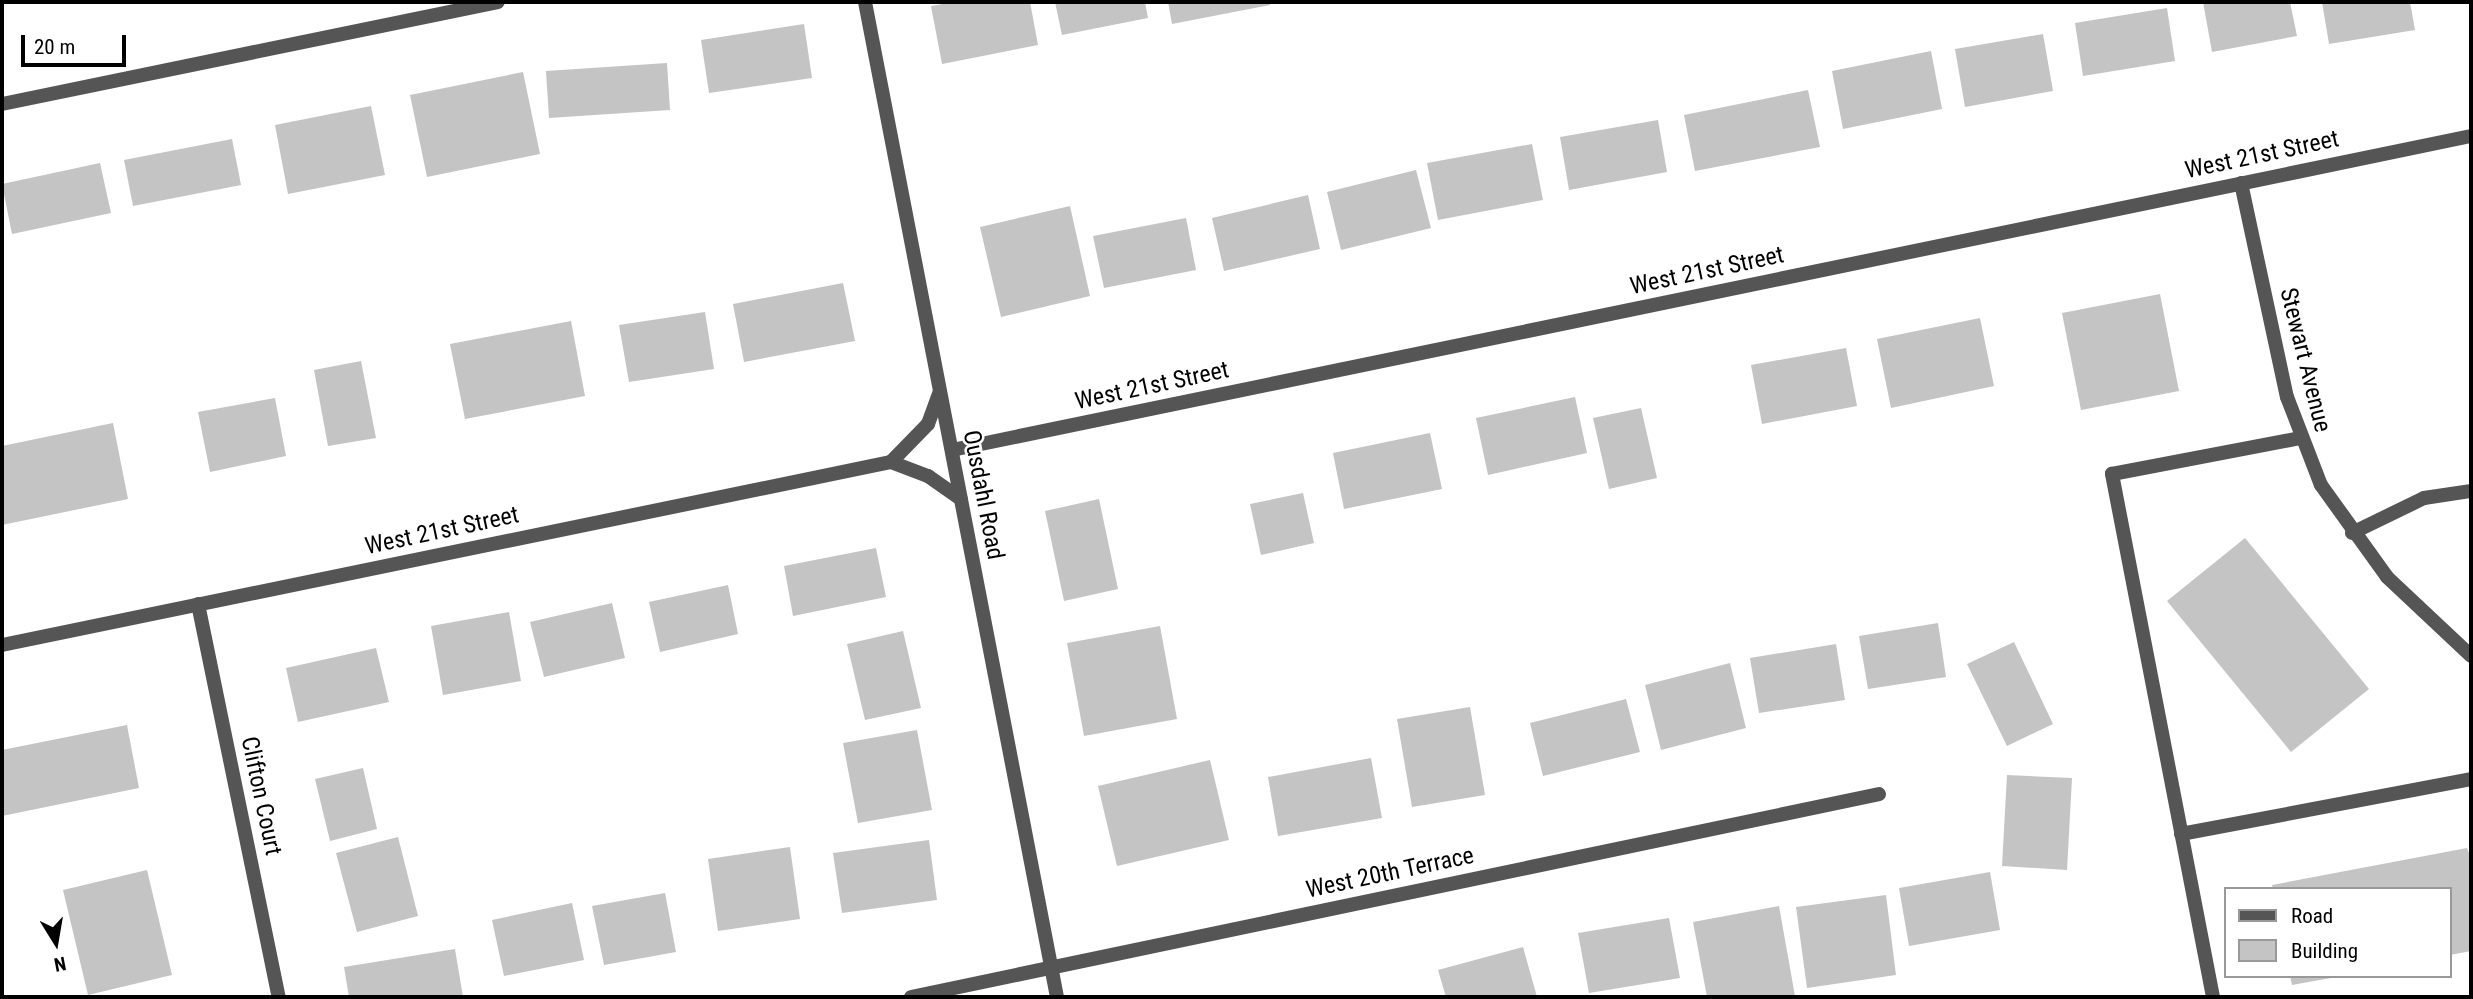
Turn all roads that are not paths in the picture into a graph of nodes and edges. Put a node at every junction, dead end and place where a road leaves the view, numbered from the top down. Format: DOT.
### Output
graph roads {
  1 [pos="498,2"];
  2 [pos="865,2"];
  3 [pos="2,104"];
  4 [pos="2471,136"];
  5 [pos="2241,183"];
  6 [pos="940,389"];
  7 [pos="2300,438"];
  8 [pos="951,450"];
  9 [pos="891,462"];
  10 [pos="2471,491"];
  11 [pos="961,499"];
  12 [pos="2352,533"];
  13 [pos="198,604"];
  14 [pos="2,645"];
  15 [pos="2471,656"];
  16 [pos="2471,779"];
  17 [pos="1879,794"];
  18 [pos="2182,834"];
  19 [pos="1051,967"];
  20 [pos="279,997"];
  21 [pos="911,997"];
  22 [pos="1057,997"];
  23 [pos="2213,997"];
  1 -- 3 [label="street"];
  2 -- 6 [label="street, Ousdahl Road"];
  4 -- 5 [label="street, West 21st Street"];
  5 -- 7 [label="street, Stewart Avenue"];
  5 -- 8 [label="street, West 21st Street"];
  6 -- 8 [label="street, Ousdahl Road"];
  6 -- 9 [label="street"];
  7 -- 12 [label="street, Stewart Avenue"];
  7 -- 18 [label="street"];
  8 -- 11 [label="street, Ousdahl Road"];
  9 -- 11 [label="street"];
  9 -- 13 [label="street, West 21st Street"];
  10 -- 12 [label="street"];
  11 -- 19 [label="street, Ousdahl Road"];
  12 -- 15 [label="street, Stewart Avenue"];
  13 -- 14 [label="street, West 21st Street"];
  13 -- 20 [label="street, Clifton Court"];
  16 -- 18 [label="street"];
  17 -- 19 [label="street, West 20th Terrace"];
  18 -- 23 [label="street"];
  19 -- 21 [label="street, West 20th Terrace"];
  19 -- 22 [label="street, Ousdahl Road"];
}
